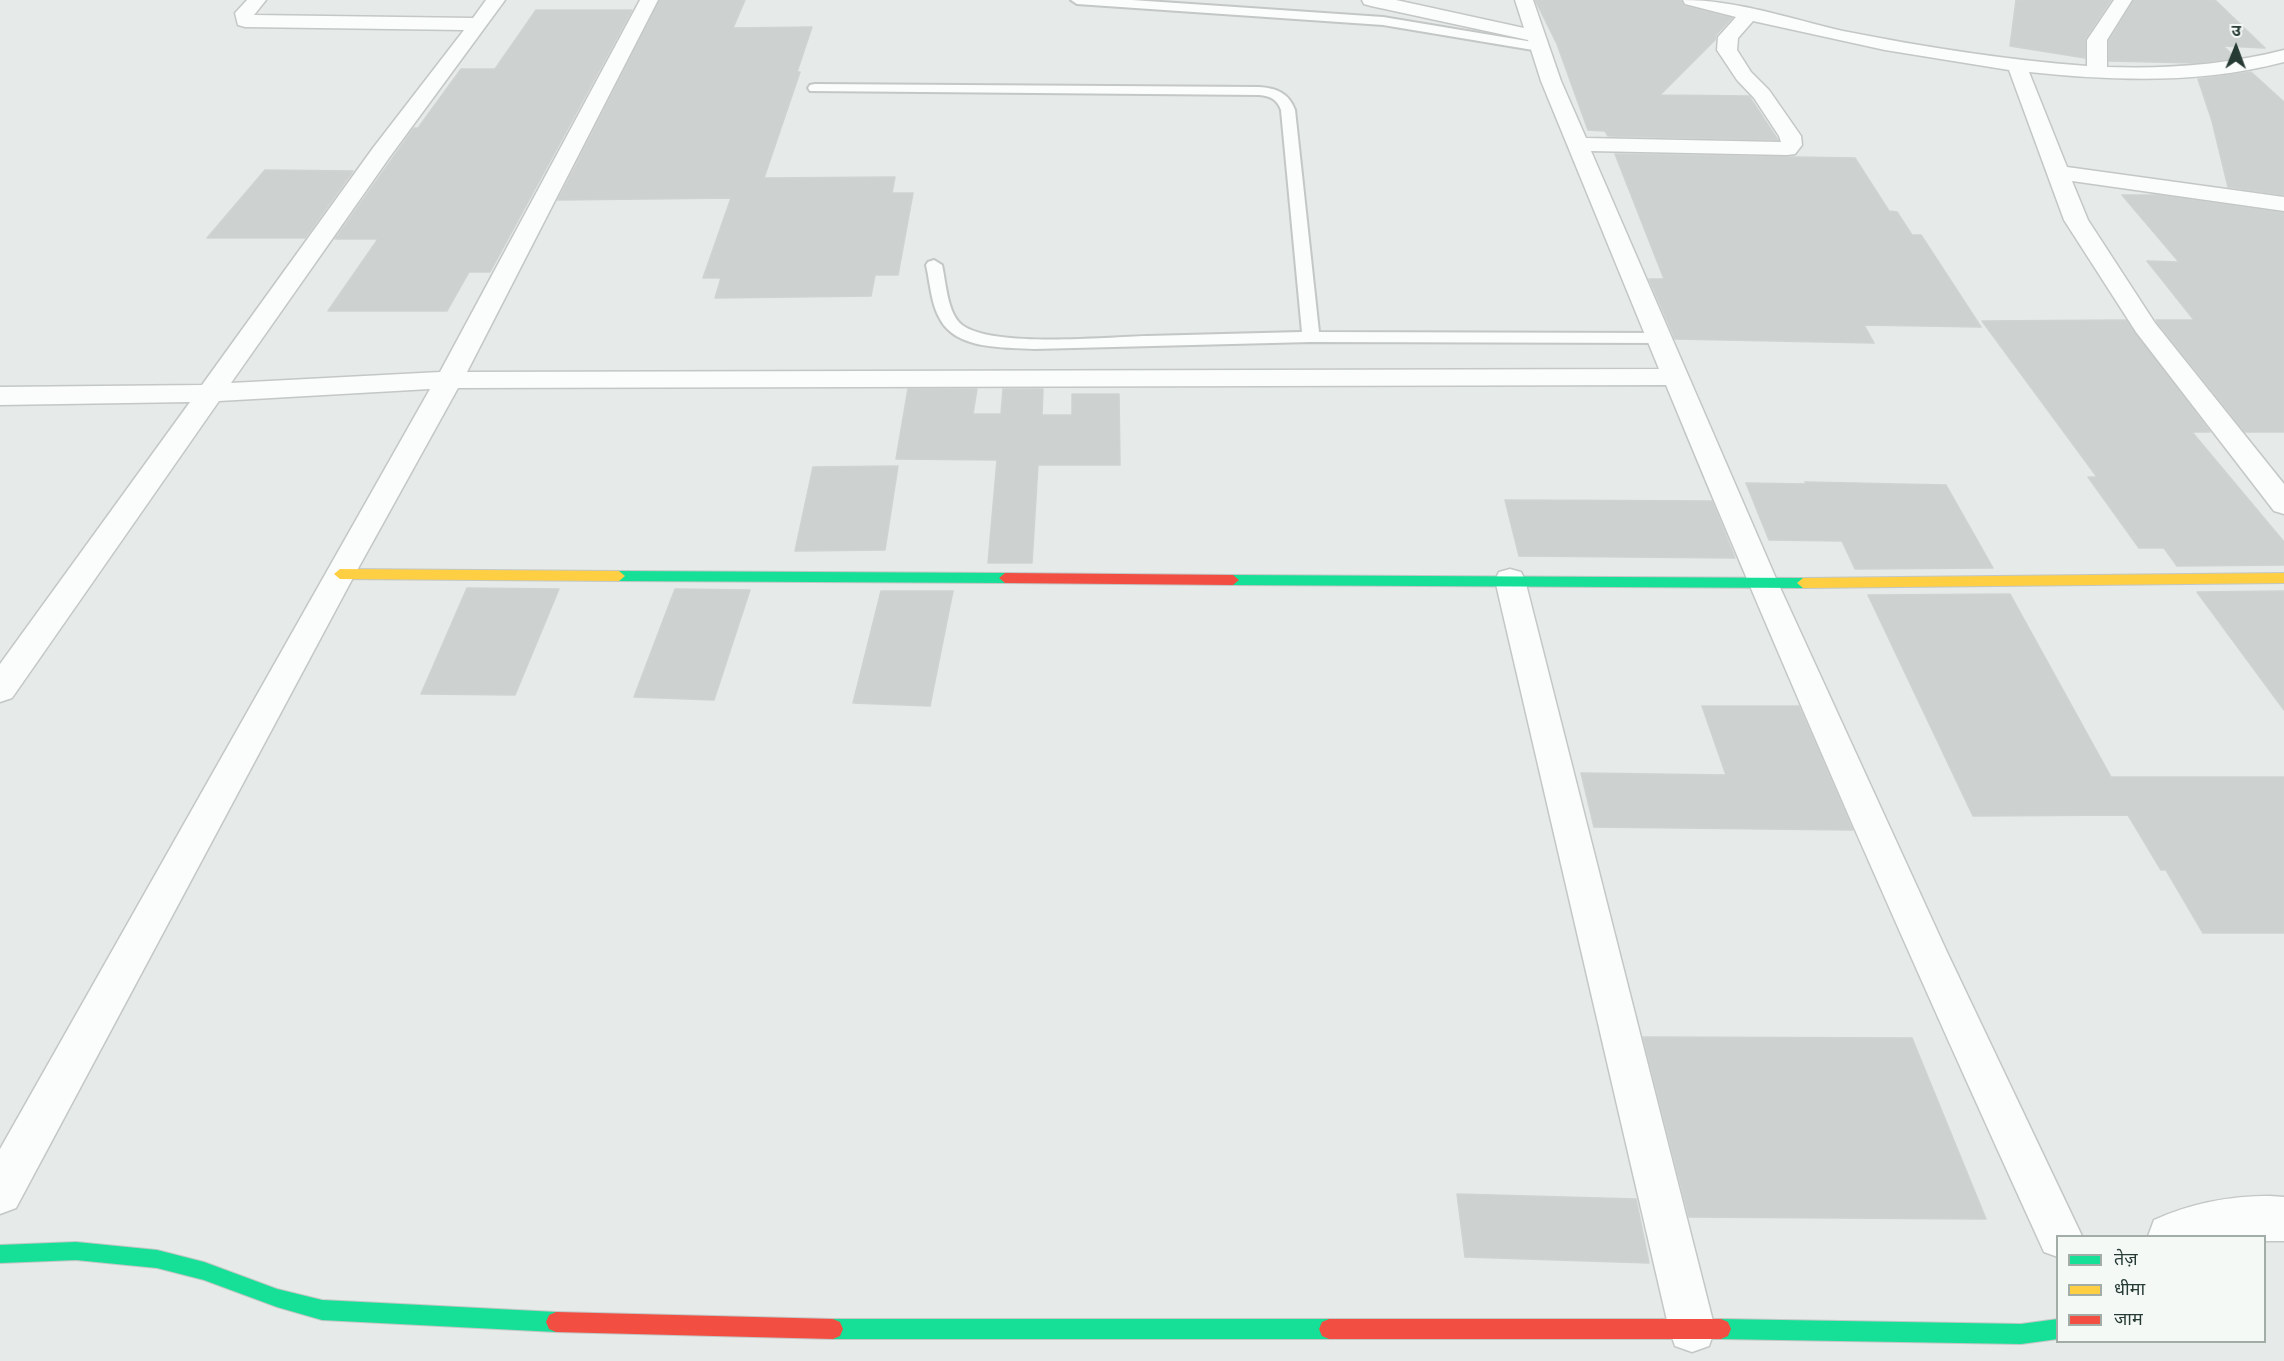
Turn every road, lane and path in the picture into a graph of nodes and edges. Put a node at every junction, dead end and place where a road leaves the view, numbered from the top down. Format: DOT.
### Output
graph roads {
  1 [pos="257,0"];
  2 [pos="496,0"];
  3 [pos="649,0"];
  4 [pos="1077,0"];
  5 [pos="1371,0"];
  6 [pos="1524,0"];
  7 [pos="1692,0"];
  8 [pos="2123,0"];
  9 [pos="1748,15"];
  10 [pos="478,24"];
  11 [pos="1536,41"];
  12 [pos="2284,56"];
  13 [pos="2017,66"];
  14 [pos="2097,72"];
  15 [pos="815,88"];
  16 [pos="1578,144"];
  17 [pos="2058,172"];
  18 [pos="2284,204"];
  19 [pos="934,265"];
  20 [pos="1311,337"];
  21 [pos="1662,338"];
  22 [pos="1675,377"];
  23 [pos="449,380"];
  24 [pos="212,393"];
  25 [pos="0,396"];
  26 [pos="2284,504"];
  27 [pos="340,574"];
  28 [pos="2284,578"];
  29 [pos="1510,580"];
  30 [pos="1763,583"];
  31 [pos="0,689"];
  32 [pos="0,1192"];
  33 [pos="2284,1219"];
  34 [pos="2060,1235"];
  35 [pos="2173,1235"];
  36 [pos="0,1254"];
  37 [pos="1692,1329"];
  38 [pos="2056,1329"];
  1 -- 10 [label="street"];
  2 -- 10 [label="street"];
  3 -- 23 [label="street"];
  4 -- 11 [label="lane"];
  5 -- 11 [label="street"];
  6 -- 11 [label="street"];
  7 -- 9 [label="street"];
  8 -- 14 [label="street"];
  9 -- 13 [label="street"];
  9 -- 16 [label="street"];
  10 -- 24 [label="street"];
  11 -- 16 [label="street"];
  12 -- 14 [label="street"];
  13 -- 14 [label="street"];
  13 -- 17 [label="street"];
  15 -- 20 [label="lane"];
  16 -- 21 [label="street"];
  17 -- 18 [label="street"];
  17 -- 26 [label="street"];
  19 -- 20 [label="lane"];
  20 -- 21 [label="lane"];
  21 -- 22 [label="street"];
  22 -- 23 [label="street"];
  22 -- 30 [label="street"];
  23 -- 24 [label="street"];
  23 -- 27 [label="street"];
  24 -- 25 [label="street"];
  24 -- 31 [label="street"];
  27 -- 29 [label="street"];
  27 -- 32 [label="street"];
  28 -- 30 [label="street"];
  29 -- 30 [label="street"];
  29 -- 37 [label="street"];
  30 -- 34 [label="street"];
  33 -- 35 [label="street"];
  36 -- 37 [label="street"];
  37 -- 38 [label="street"];
}
